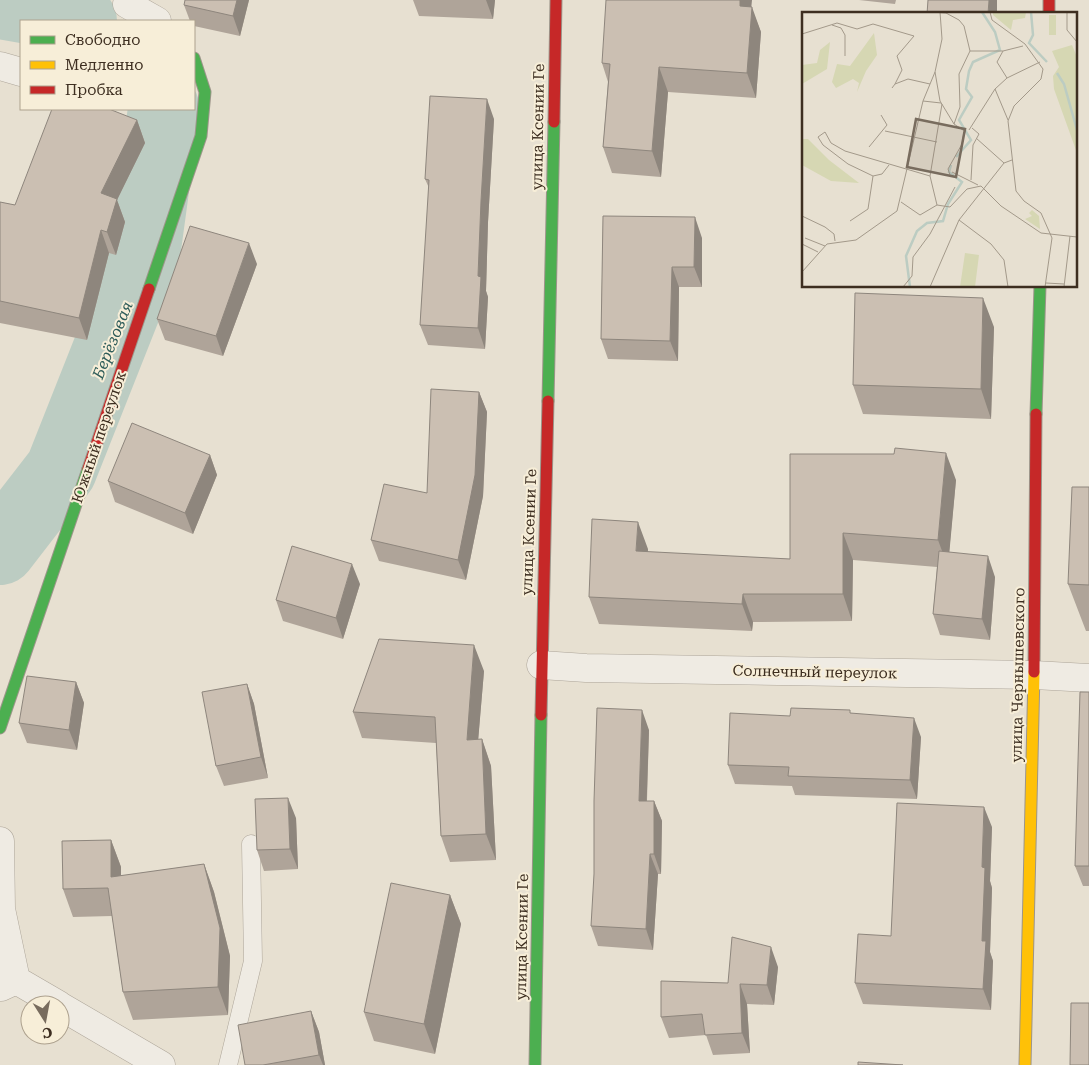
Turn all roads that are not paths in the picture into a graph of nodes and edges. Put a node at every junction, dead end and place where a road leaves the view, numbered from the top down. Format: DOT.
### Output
graph roads {
  1 [pos="556,0"];
  2 [pos="127,4"];
  3 [pos="156,20"];
  4 [pos="195,61"];
  5 [pos="0,66"];
  6 [pos="20,72"];
  7 [pos="1040,288"];
  8 [pos="541,665"];
  9 [pos="1034,675"];
  10 [pos="1089,678"];
  11 [pos="0,728"];
  12 [pos="0,841"];
  13 [pos="251,844"];
  14 [pos="8,984"];
  15 [pos="35,995"];
  16 [pos="70,1011"];
  17 [pos="161,1065"];
  18 [pos="228,1065"];
  19 [pos="535,1065"];
  20 [pos="1025,1065"];
  1 -- 8 [label="street, улица Ксении Ге"];
  2 -- 3 [label="street"];
  4 -- 11 [label="street, Южный переулок"];
  5 -- 6 [label="street"];
  7 -- 9 [label="street, улица Чернышевского"];
  8 -- 9 [label="street, Солнечный переулок"];
  8 -- 19 [label="street, улица Ксении Ге"];
  9 -- 10 [label="street, Солнечный переулок"];
  9 -- 20 [label="street, улица Чернышевского"];
  12 -- 14 [label="street"];
  13 -- 18 [label="lane"];
  14 -- 15 [label="street"];
  16 -- 17 [label="street"];
}
